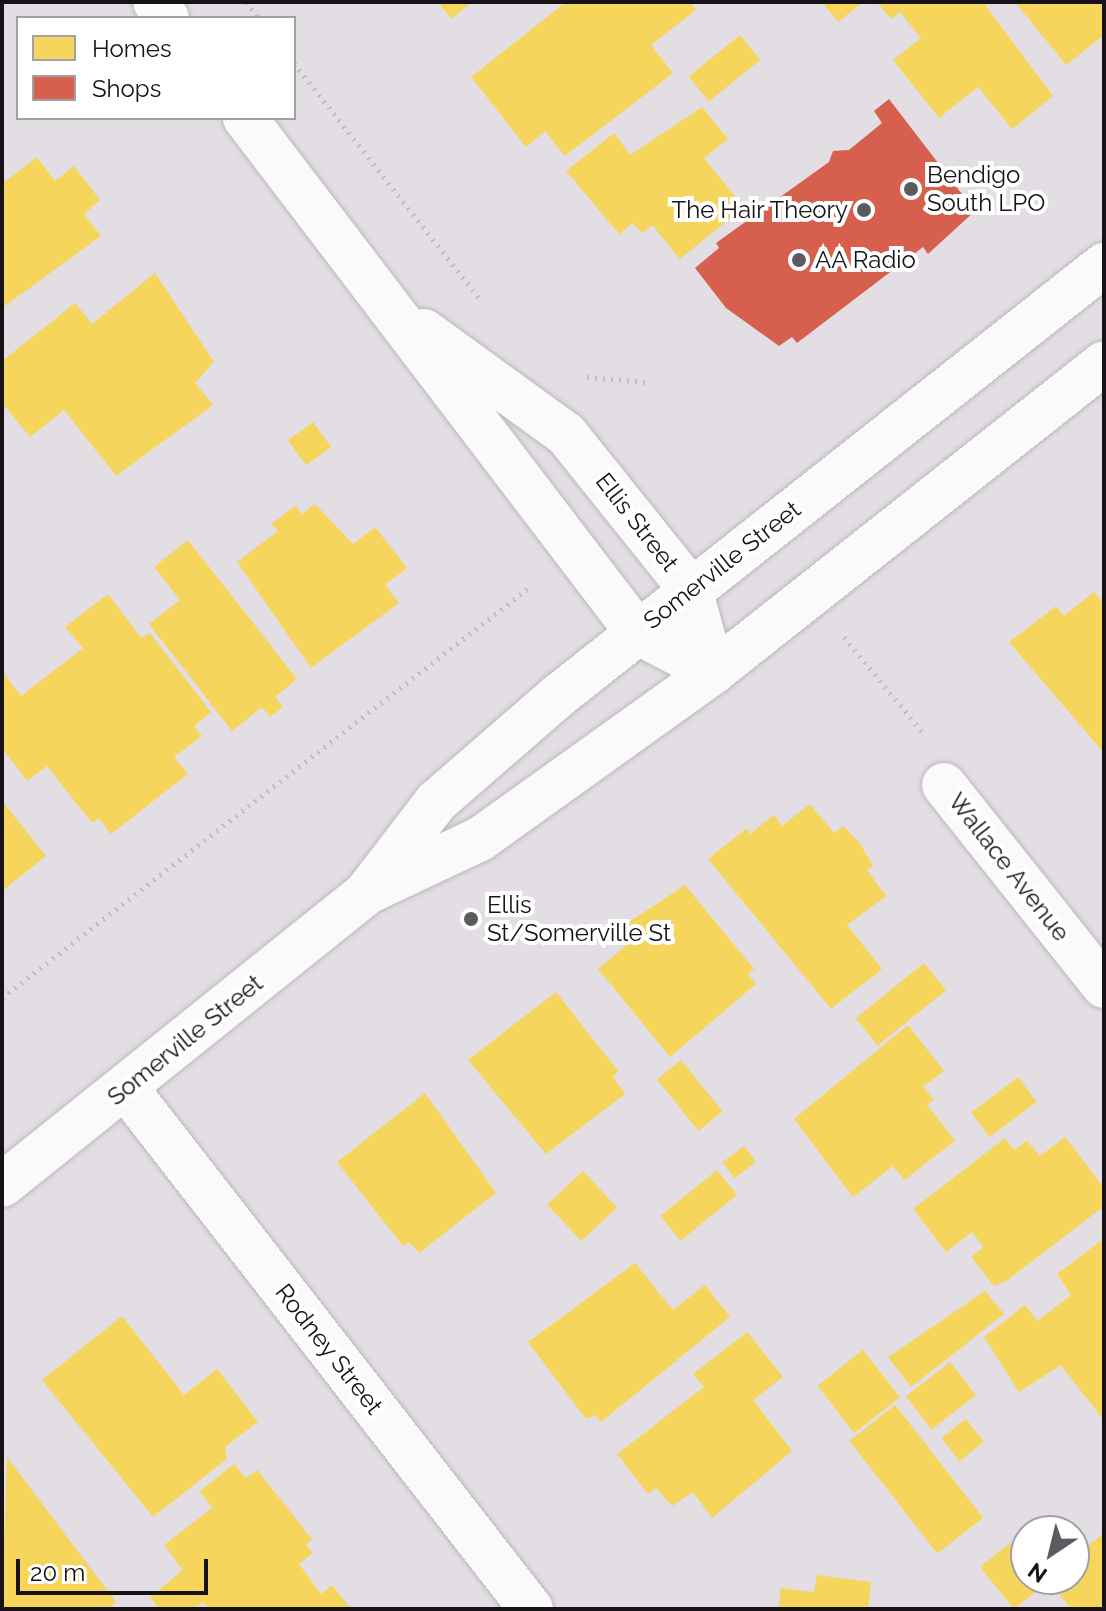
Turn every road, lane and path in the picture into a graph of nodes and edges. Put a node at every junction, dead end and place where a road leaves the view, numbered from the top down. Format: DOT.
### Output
graph roads {
  1 [pos="296,66"];
  2 [pos="247,120"];
  3 [pos="1104,265"];
  4 [pos="484,304"];
  5 [pos="396,311"];
  6 [pos="1104,363"];
  7 [pos="571,376"];
  8 [pos="646,382"];
  9 [pos="530,587"];
  10 [pos="690,589"];
  11 [pos="833,624"];
  12 [pos="637,632"];
  13 [pos="713,672"];
  14 [pos="944,785"];
  15 [pos="366,893"];
  16 [pos="1104,986"];
  17 [pos="2,998"];
  18 [pos="126,1088"];
  19 [pos="2,1185"];
  20 [pos="531,1609"];
  1 -- 4 [label="path"];
  2 -- 5 [label="street, Ellis Street"];
  3 -- 10 [label="street, Somerville Street"];
  5 -- 10 [label="street, Ellis Street"];
  5 -- 12 [label="street, Ellis Street"];
  6 -- 13 [label="street, Somerville Street"];
  7 -- 8 [label="path"];
  9 -- 17 [label="path"];
  10 -- 12 [label="street, Somerville Street"];
  10 -- 13 [label="street, Ellis Street"];
  11 -- 14 [label="path"];
  12 -- 13 [label="street, Ellis Street"];
  12 -- 15 [label="street, Somerville Street"];
  13 -- 15 [label="street, Somerville Street"];
  14 -- 16 [label="street, Wallace Avenue"];
  15 -- 18 [label="street, Somerville Street"];
  18 -- 19 [label="street, Somerville Street"];
  18 -- 20 [label="street, Rodney Street"];
}
